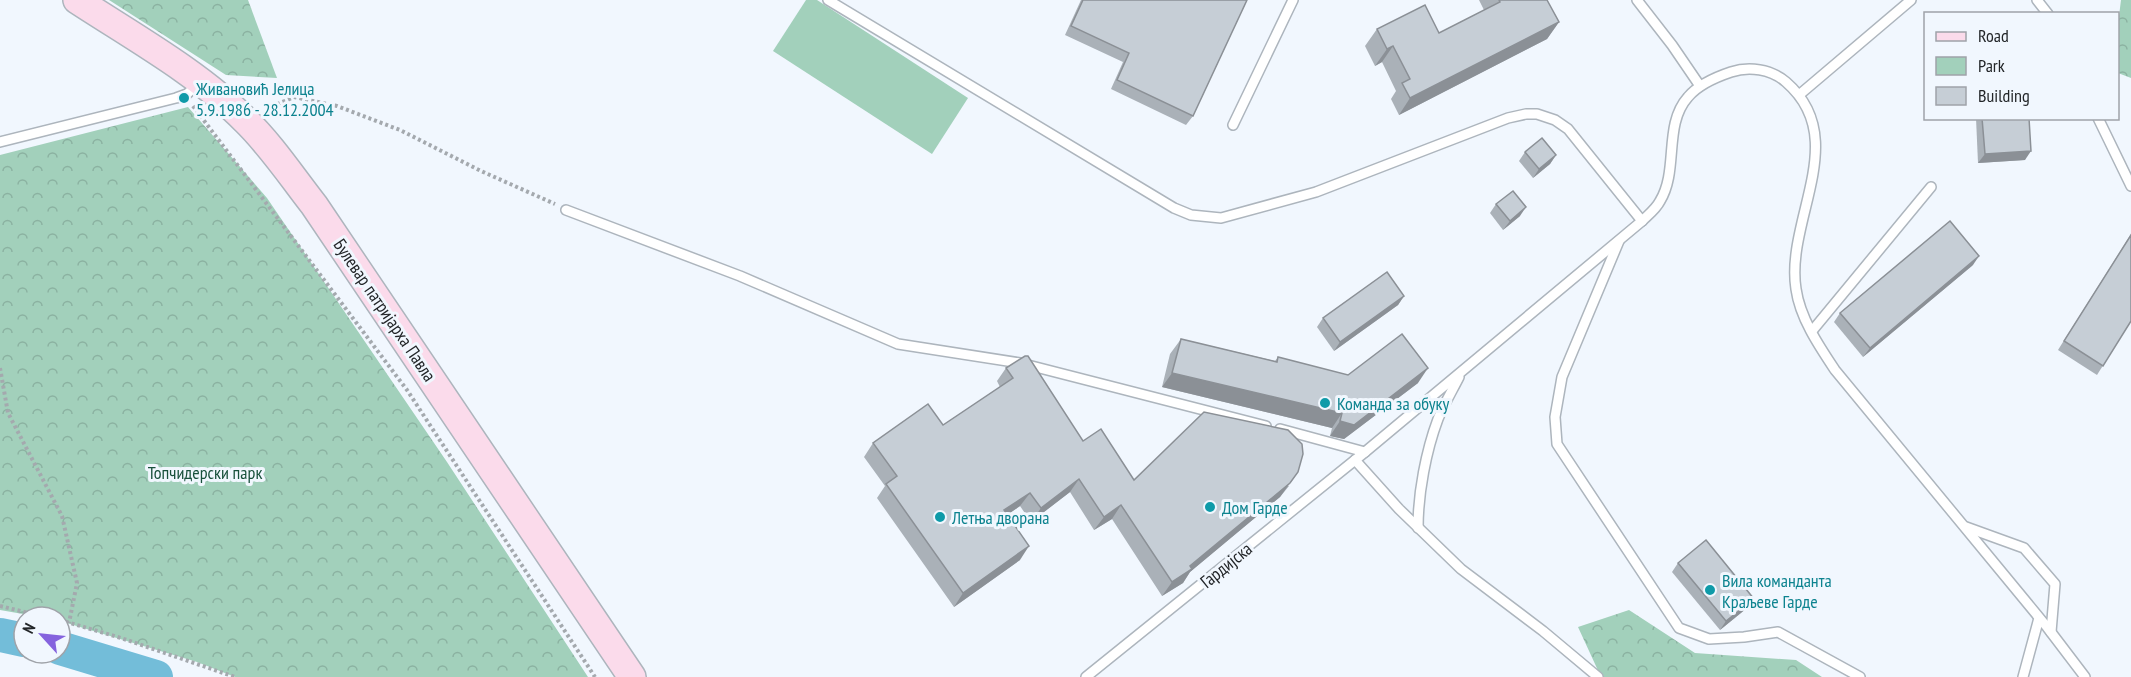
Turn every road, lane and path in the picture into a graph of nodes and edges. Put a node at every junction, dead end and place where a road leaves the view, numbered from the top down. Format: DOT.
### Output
graph roads {
  1 [pos="77,0"];
  2 [pos="828,0"];
  3 [pos="1293,0"];
  4 [pos="1637,0"];
  5 [pos="1911,0"];
  6 [pos="2037,0"];
  7 [pos="2046,12"];
  8 [pos="1700,86"];
  9 [pos="193,89"];
  10 [pos="1799,95"];
  11 [pos="244,119"];
  12 [pos="2099,120"];
  13 [pos="1233,125"];
  14 [pos="0,142"];
  15 [pos="2131,186"];
  16 [pos="1931,187"];
  17 [pos="567,210"];
  18 [pos="1642,221"];
  19 [pos="1620,239"];
  20 [pos="1812,331"];
  21 [pos="0,368"];
  22 [pos="1461,372"];
  23 [pos="1365,452"];
  24 [pos="1355,460"];
  25 [pos="1964,526"];
  26 [pos="1418,528"];
  27 [pos="72,607"];
  28 [pos="2039,618"];
  29 [pos="72,623"];
  30 [pos="2051,632"];
  31 [pos="235,677"];
  32 [pos="595,677"];
  33 [pos="632,677"];
  34 [pos="1086,677"];
  35 [pos="1598,677"];
  36 [pos="1860,677"];
  37 [pos="2023,677"];
  38 [pos="2085,677"];
  1 -- 9 [label="main road, Булевар патријарха Павла"];
  2 -- 18 [label="lane"];
  3 -- 13 [label="lane"];
  4 -- 8 [label="lane"];
  5 -- 10 [label="lane"];
  6 -- 7 [label="lane"];
  8 -- 10 [label="lane"];
  8 -- 18 [label="lane, Гардијска"];
  9 -- 11 [label="main road, Булевар патријарха Павла"];
  9 -- 14 [label="lane"];
  9 -- 32 [label="path"];
  10 -- 20 [label="lane"];
  11 -- 17 [label="path"];
  11 -- 33 [label="main road, Булевар патријарха Павла"];
  12 -- 15 [label="lane"];
  16 -- 20 [label="lane"];
  17 -- 23 [label="lane"];
  18 -- 19 [label="lane, Гардијска"];
  19 -- 22 [label="lane, Гардијска"];
  19 -- 36 [label="lane"];
  20 -- 25 [label="lane"];
  21 -- 27 [label="path"];
  22 -- 23 [label="lane, Гардијска"];
  22 -- 26 [label="lane"];
  23 -- 24 [label="lane, Гардијска"];
  24 -- 26 [label="lane"];
  24 -- 34 [label="lane, Гардијска"];
  25 -- 28 [label="lane"];
  25 -- 30 [label="lane"];
  26 -- 35 [label="lane"];
  28 -- 30 [label="lane"];
  28 -- 37 [label="lane"];
  29 -- 31 [label="path"];
  30 -- 38 [label="lane"];
}
